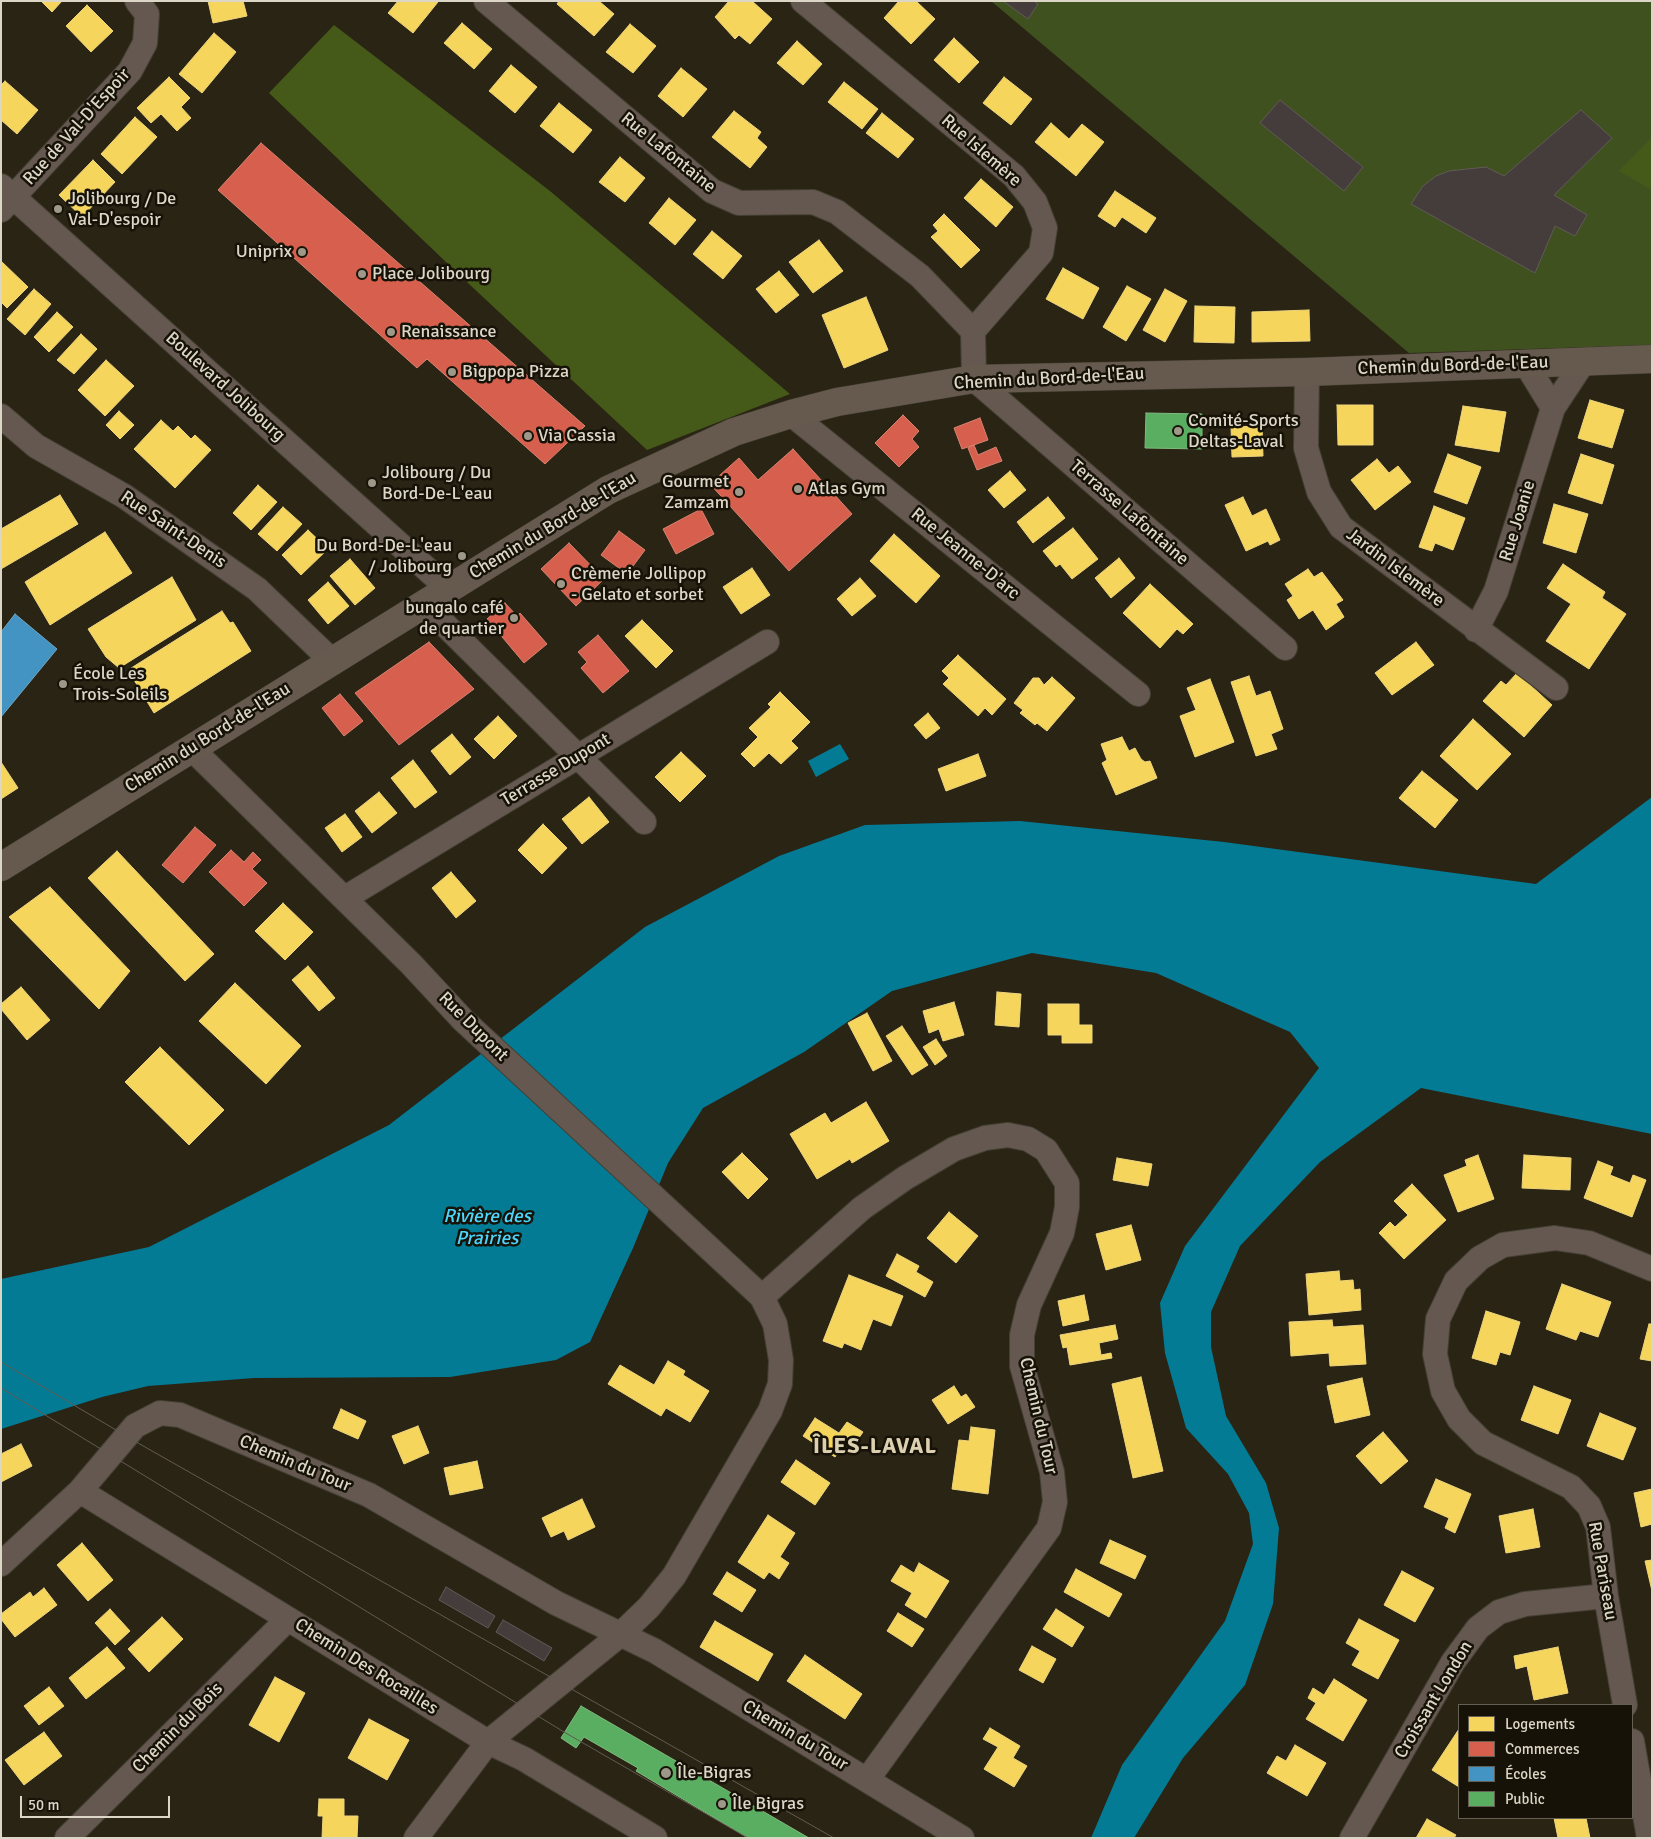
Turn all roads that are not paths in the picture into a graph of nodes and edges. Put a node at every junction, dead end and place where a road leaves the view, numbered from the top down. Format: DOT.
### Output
graph roads {
  1 [pos="137,1"];
  2 [pos="486,1"];
  3 [pos="803,1"];
  4 [pos="5,198"];
  5 [pos="973,331"];
  6 [pos="1652,358"];
  7 [pos="1584,361"];
  8 [pos="1526,364"];
  9 [pos="1307,372"];
  10 [pos="974,379"];
  11 [pos="1553,408"];
  12 [pos="791,414"];
  13 [pos="1,416"];
  14 [pos="448,589"];
  15 [pos="424,604"];
  16 [pos="1476,630"];
  17 [pos="767,642"];
  18 [pos="1285,648"];
  19 [pos="332,661"];
  20 [pos="1556,688"];
  21 [pos="1138,694"];
  22 [pos="191,748"];
  23 [pos="578,757"];
  24 [pos="644,822"];
  25 [pos="1,867"];
  26 [pos="345,898"];
  27 [pos="1652,1269"];
  28 [pos="762,1297"];
  29 [pos="80,1491"];
  30 [pos="1,1564"];
  31 [pos="1606,1596"];
  32 [pos="288,1619"];
  33 [pos="620,1634"];
  34 [pos="1626,1704"];
  35 [pos="488,1742"];
  36 [pos="1633,1747"];
  37 [pos="867,1780"];
  38 [pos="67,1838"];
  39 [pos="416,1838"];
  40 [pos="655,1838"];
  41 [pos="962,1838"];
  42 [pos="1352,1838"];
  43 [pos="1649,1838"];
  1 -- 4 [label="street, Rue de Val-D'Espoir"];
  2 -- 5 [label="street, Rue Lafontaine"];
  3 -- 5 [label="street, Rue Islemère"];
  4 -- 14 [label="street, Boulevard Jolibourg"];
  5 -- 10 [label="street"];
  6 -- 7 [label="street, Chemin du Bord-de-l'Eau"];
  7 -- 8 [label="street, Chemin du Bord-de-l'Eau"];
  7 -- 11 [label="street, Rue Joanie"];
  8 -- 9 [label="street, Chemin du Bord-de-l'Eau"];
  8 -- 11 [label="street"];
  9 -- 10 [label="street, Chemin du Bord-de-l'Eau"];
  9 -- 16 [label="street, Jardin Islemère"];
  10 -- 12 [label="street, Chemin du Bord-de-l'Eau"];
  10 -- 18 [label="street, Terrasse Lafontaine"];
  11 -- 16 [label="street, Rue Joanie"];
  12 -- 14 [label="street, Chemin du Bord-de-l'Eau"];
  12 -- 21 [label="street, Rue Jeanne-D'arc"];
  13 -- 19 [label="street, Rue Saint-Denis"];
  14 -- 15 [label="street, Chemin du Bord-de-l'Eau"];
  15 -- 19 [label="street, Chemin du Bord-de-l'Eau"];
  15 -- 23 [label="street"];
  16 -- 20 [label="street, Jardin Islemère"];
  17 -- 23 [label="street, Terrasse Dupont"];
  19 -- 22 [label="street, Chemin du Bord-de-l'Eau"];
  22 -- 25 [label="street, Chemin du Bord-de-l'Eau"];
  22 -- 26 [label="street, Rue Dupont"];
  23 -- 24 [label="street"];
  23 -- 26 [label="street, Terrasse Dupont"];
  26 -- 28 [label="street, Rue Dupont"];
  27 -- 31 [label="street, Rue Pariseau"];
  28 -- 33 [label="street"];
  28 -- 37 [label="street, Chemin du Tour"];
  29 -- 30 [label="street, Chemin du Tour"];
  29 -- 32 [label="street, Chemin Des Rocailles"];
  29 -- 33 [label="street, Chemin du Tour"];
  31 -- 34 [label="street, Rue Pariseau"];
  31 -- 42 [label="street, Croissant London"];
  32 -- 35 [label="street, Chemin Des Rocailles"];
  32 -- 38 [label="street, Chemin du Bois"];
  33 -- 35 [label="street"];
  33 -- 37 [label="street, Chemin du Tour"];
  35 -- 39 [label="street"];
  35 -- 40 [label="street, Chemin Des Rocailles"];
  36 -- 43 [label="street"];
  37 -- 41 [label="street"];
}
